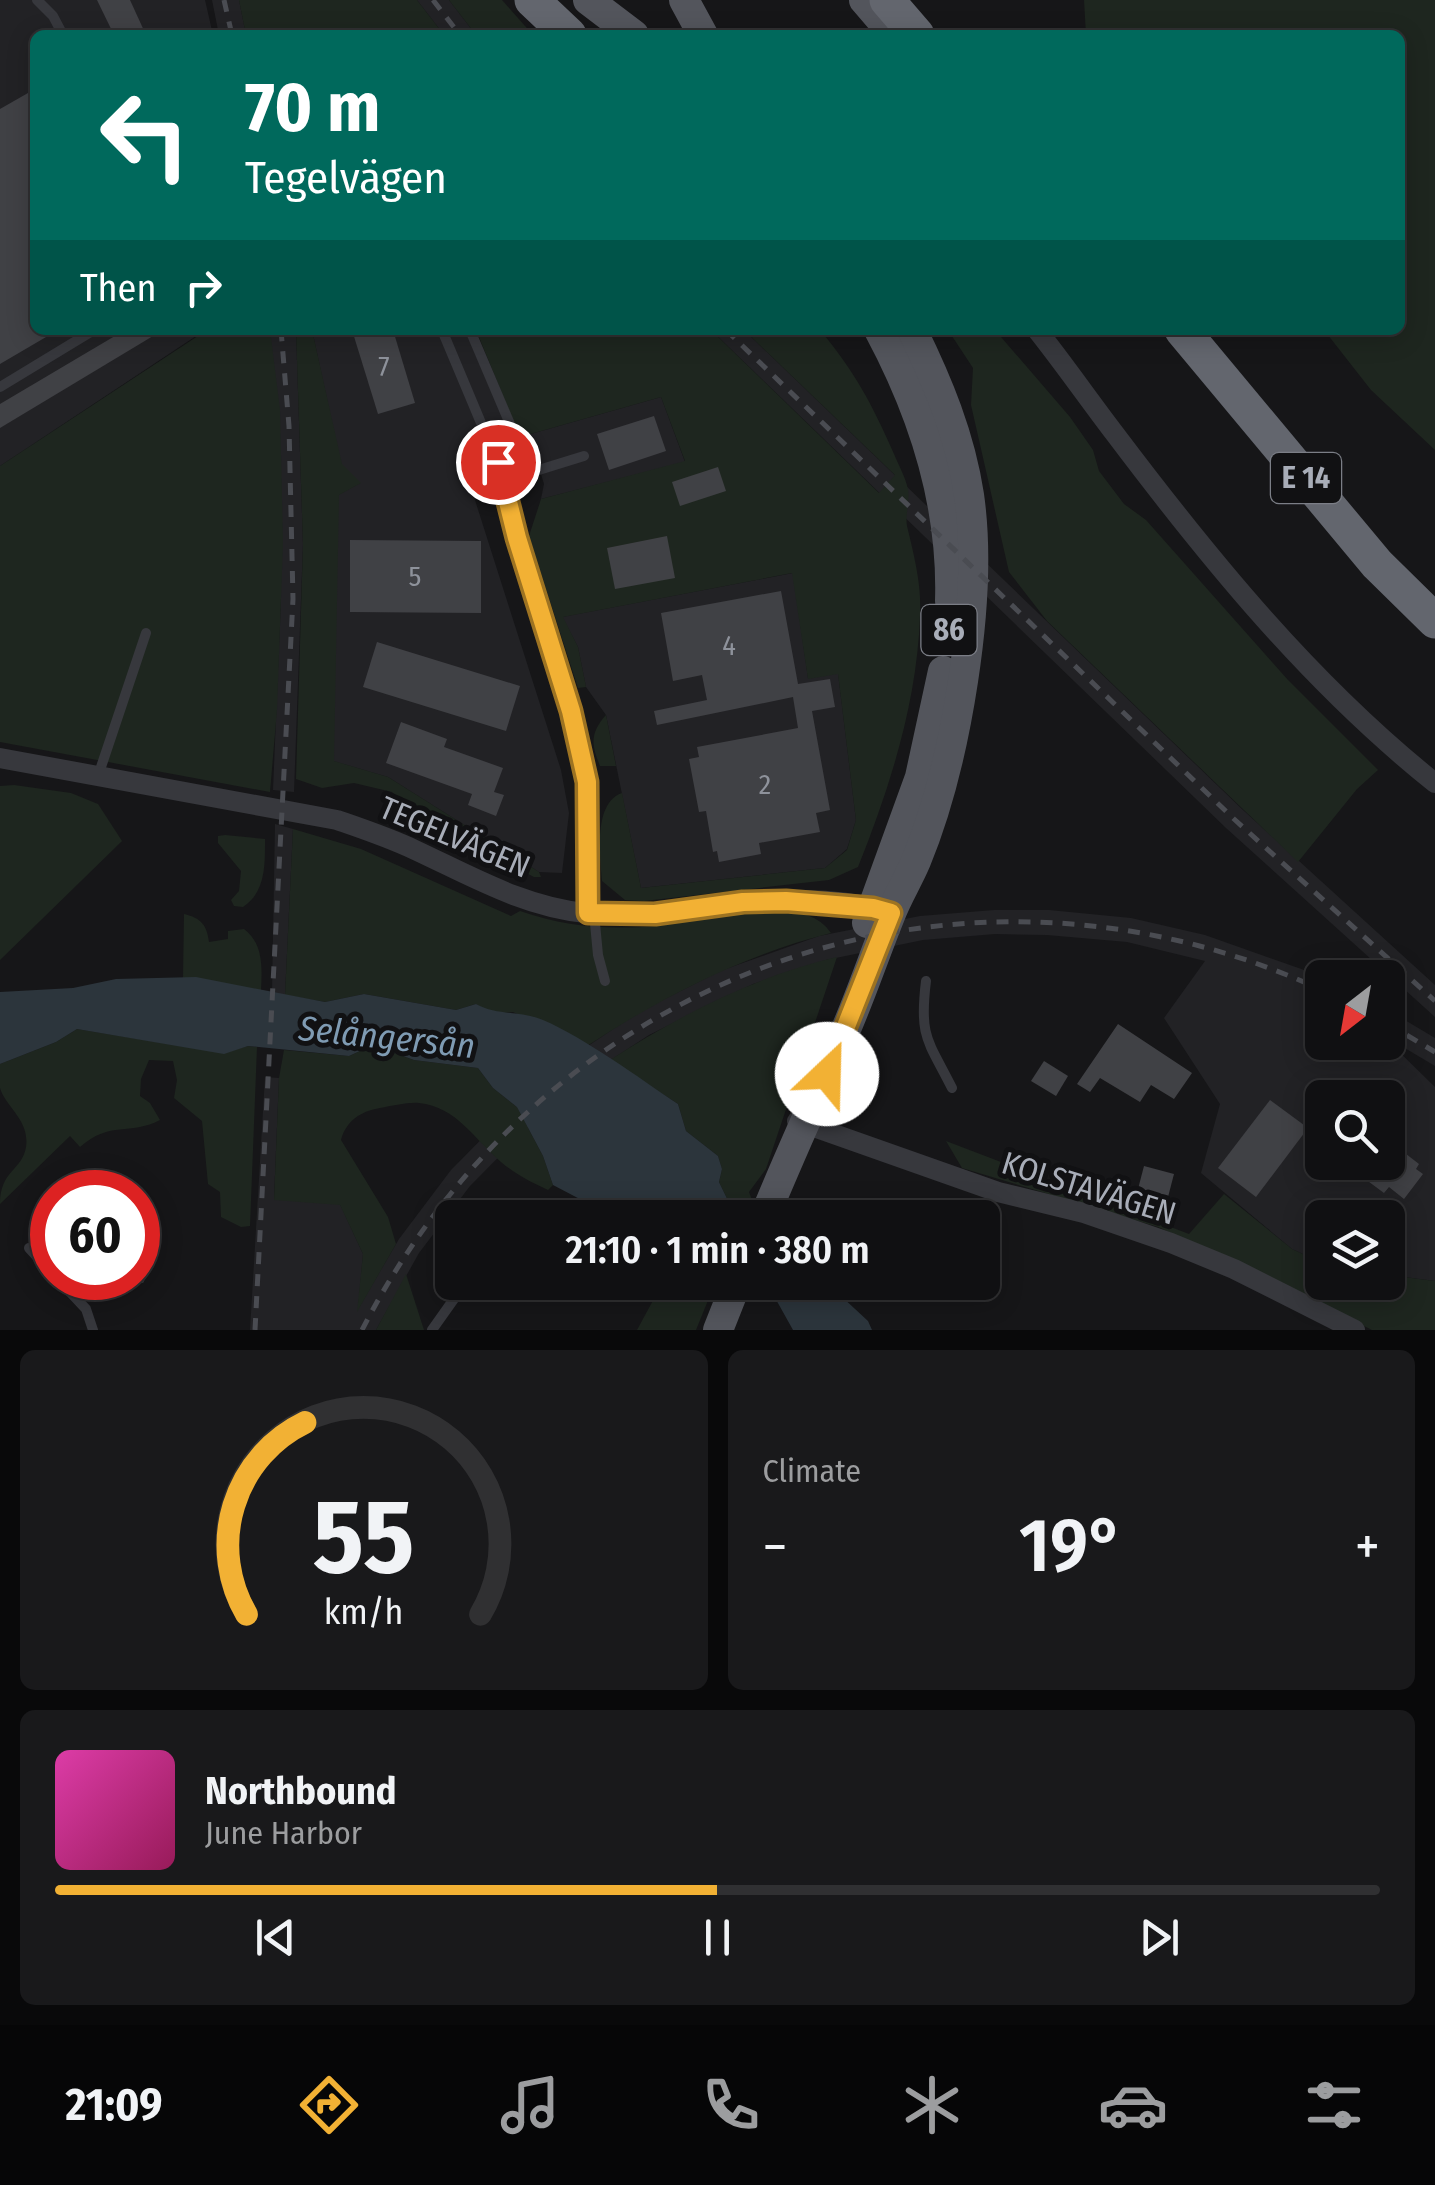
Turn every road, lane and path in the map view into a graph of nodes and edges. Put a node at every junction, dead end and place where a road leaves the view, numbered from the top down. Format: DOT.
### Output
graph roads {
  1 [pos="37,0"];
  2 [pos="532,0"];
  3 [pos="588,0"];
  4 [pos="610,0"];
  5 [pos="684,0"];
  6 [pos="864,0"];
  7 [pos="887,0"];
  8 [pos="60,30"];
  9 [pos="564,30"];
  10 [pos="627,30"];
  11 [pos="648,30"];
  12 [pos="700,30"];
  13 [pos="890,30"];
  14 [pos="913,30"];
  15 [pos="86,335"];
  16 [pos="444,335"];
  17 [pos="472,335"];
  18 [pos="880,335"];
  19 [pos="915,335"];
  20 [pos="1041,335"];
  21 [pos="1186,335"];
  22 [pos="1212,335"];
  23 [pos="0,387"];
  24 [pos="584,456"];
  25 [pos="507,473"];
  26 [pos="1435,591"];
  27 [pos="1435,622"];
  28 [pos="146,633"];
  29 [pos="0,758"];
  30 [pos="98,776"];
  31 [pos="1435,782"];
  32 [pos="882,910"];
  33 [pos="591,913"];
  34 [pos="605,981"];
  35 [pos="926,981"];
  36 [pos="952,1088"];
  37 [pos="801,1122"];
  38 [pos="770,1200"];
  39 [pos="78,1300"];
  40 [pos="453,1300"];
  41 [pos="93,1330"];
  42 [pos="432,1330"];
  43 [pos="1355,1330"];
  1 -- 8 [label="lane"];
  2 -- 9 [label="highway"];
  3 -- 10 [label="main road"];
  4 -- 11 [label="main road"];
  5 -- 12 [label="main road"];
  6 -- 13 [label="main road"];
  7 -- 14 [label="highway"];
  15 -- 23 [label="lane"];
  16 -- 25 [label="lane"];
  17 -- 25 [label="lane"];
  18 -- 32 [label="main road, 86"];
  19 -- 32 [label="main road, 86"];
  20 -- 31 [label="street"];
  21 -- 27 [label="highway, E 14"];
  22 -- 26 [label="highway, E 14"];
  24 -- 25 [label="lane"];
  25 -- 33 [label="street"];
  28 -- 30 [label="lane"];
  29 -- 30 [label="street, TEGELVÄGEN"];
  30 -- 33 [label="street, TEGELVÄGEN"];
  32 -- 33 [label="street, TEGELVÄGEN"];
  32 -- 37 [label="main road, 86"];
  33 -- 34 [label="lane"];
  35 -- 36 [label="lane"];
  37 -- 38 [label="main road, 86"];
  37 -- 43 [label="street, KOLSTAVÄGEN"];
  39 -- 41 [label="lane"];
  40 -- 42 [label="lane"];
}
